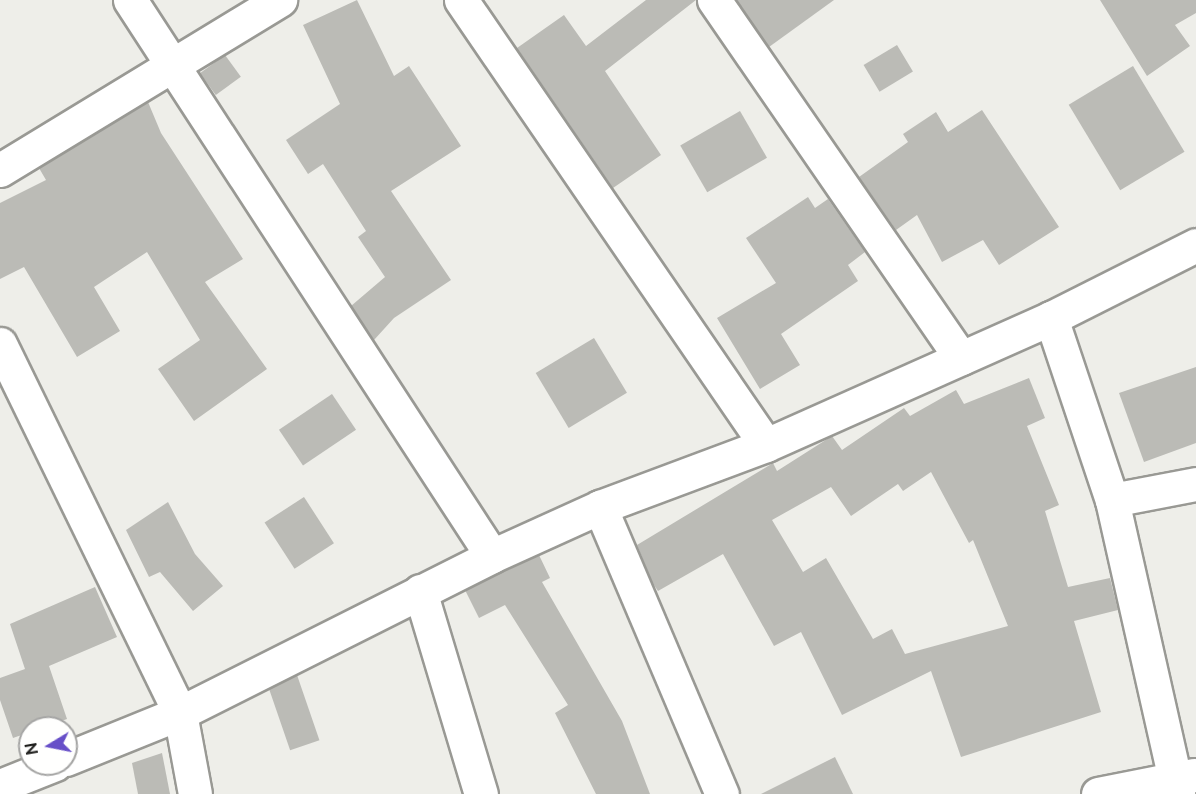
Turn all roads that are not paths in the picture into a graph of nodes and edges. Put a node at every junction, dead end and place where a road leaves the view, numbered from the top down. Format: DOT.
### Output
graph roads {
  1 [pos="130,0"];
  2 [pos="280,0"];
  3 [pos="461,0"];
  4 [pos="714,0"];
  5 [pos="173,62"];
  6 [pos="0,170"];
  7 [pos="1196,246"];
  8 [pos="1051,318"];
  9 [pos="0,344"];
  10 [pos="961,358"];
  11 [pos="766,445"];
  12 [pos="1196,484"];
  13 [pos="1112,500"];
  14 [pos="600,507"];
  15 [pos="492,556"];
  16 [pos="420,591"];
  17 [pos="180,713"];
  18 [pos="78,754"];
  19 [pos="25,776"];
  20 [pos="1182,782"];
  21 [pos="0,786"];
  22 [pos="195,794"];
  23 [pos="481,794"];
  24 [pos="722,794"];
  25 [pos="1098,794"];
  1 -- 5 [label="street"];
  2 -- 5 [label="street"];
  3 -- 11 [label="street"];
  4 -- 10 [label="street"];
  5 -- 6 [label="street"];
  5 -- 15 [label="street"];
  7 -- 8 [label="street"];
  8 -- 10 [label="street"];
  8 -- 13 [label="street"];
  9 -- 17 [label="street"];
  10 -- 11 [label="street"];
  11 -- 14 [label="street"];
  12 -- 13 [label="street"];
  13 -- 20 [label="street"];
  14 -- 15 [label="street"];
  14 -- 24 [label="street"];
  15 -- 16 [label="street"];
  16 -- 17 [label="street"];
  16 -- 23 [label="street"];
  17 -- 18 [label="street"];
  17 -- 22 [label="street"];
  19 -- 21 [label="street"];
  20 -- 25 [label="street"];
}
